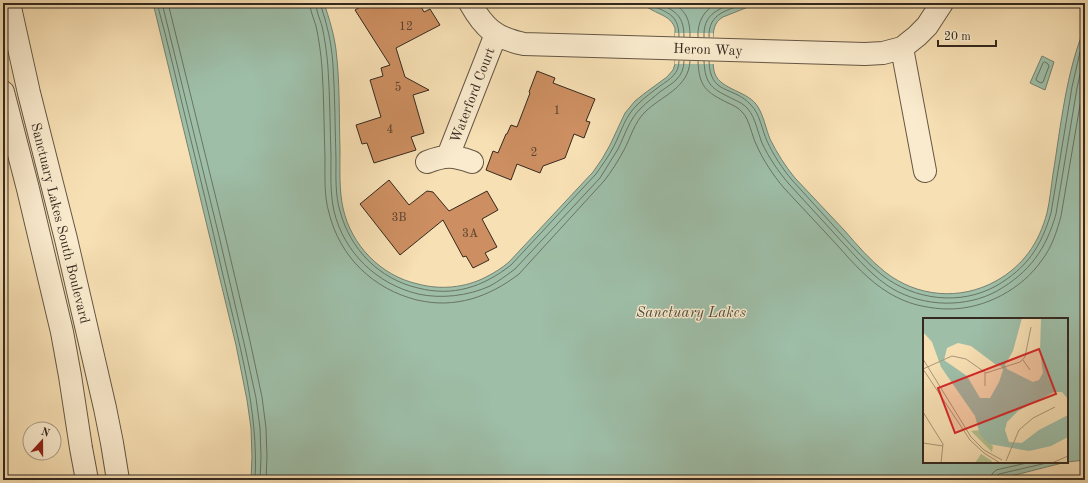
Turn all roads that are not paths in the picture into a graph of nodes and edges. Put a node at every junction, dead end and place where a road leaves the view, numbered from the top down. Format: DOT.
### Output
graph roads {
  1 [pos="9,3"];
  2 [pos="470,3"];
  3 [pos="942,3"];
  4 [pos="496,34"];
  5 [pos="902,48"];
  6 [pos="3,92"];
  7 [pos="448,156"];
  8 [pos="427,162"];
  9 [pos="472,162"];
  10 [pos="925,171"];
  11 [pos="112,443"];
  12 [pos="81,448"];
  13 [pos="87,480"];
  14 [pos="118,480"];
  1 -- 11 [label="street, Sanctuary Lakes South Boulevard"];
  2 -- 4 [label="street, Heron Way"];
  3 -- 5 [label="street, Heron Way"];
  4 -- 5 [label="street, Heron Way"];
  4 -- 7 [label="street, Waterford Court"];
  5 -- 10 [label="street"];
  6 -- 12 [label="street, Sanctuary Lakes South Boulevard"];
  7 -- 8 [label="street, Waterford Court"];
  7 -- 9 [label="street, Waterford Court"];
  11 -- 12 [label="street"];
  11 -- 14 [label="street, Sanctuary Lakes South Boulevard"];
  12 -- 13 [label="street, Sanctuary Lakes South Boulevard"];
}
